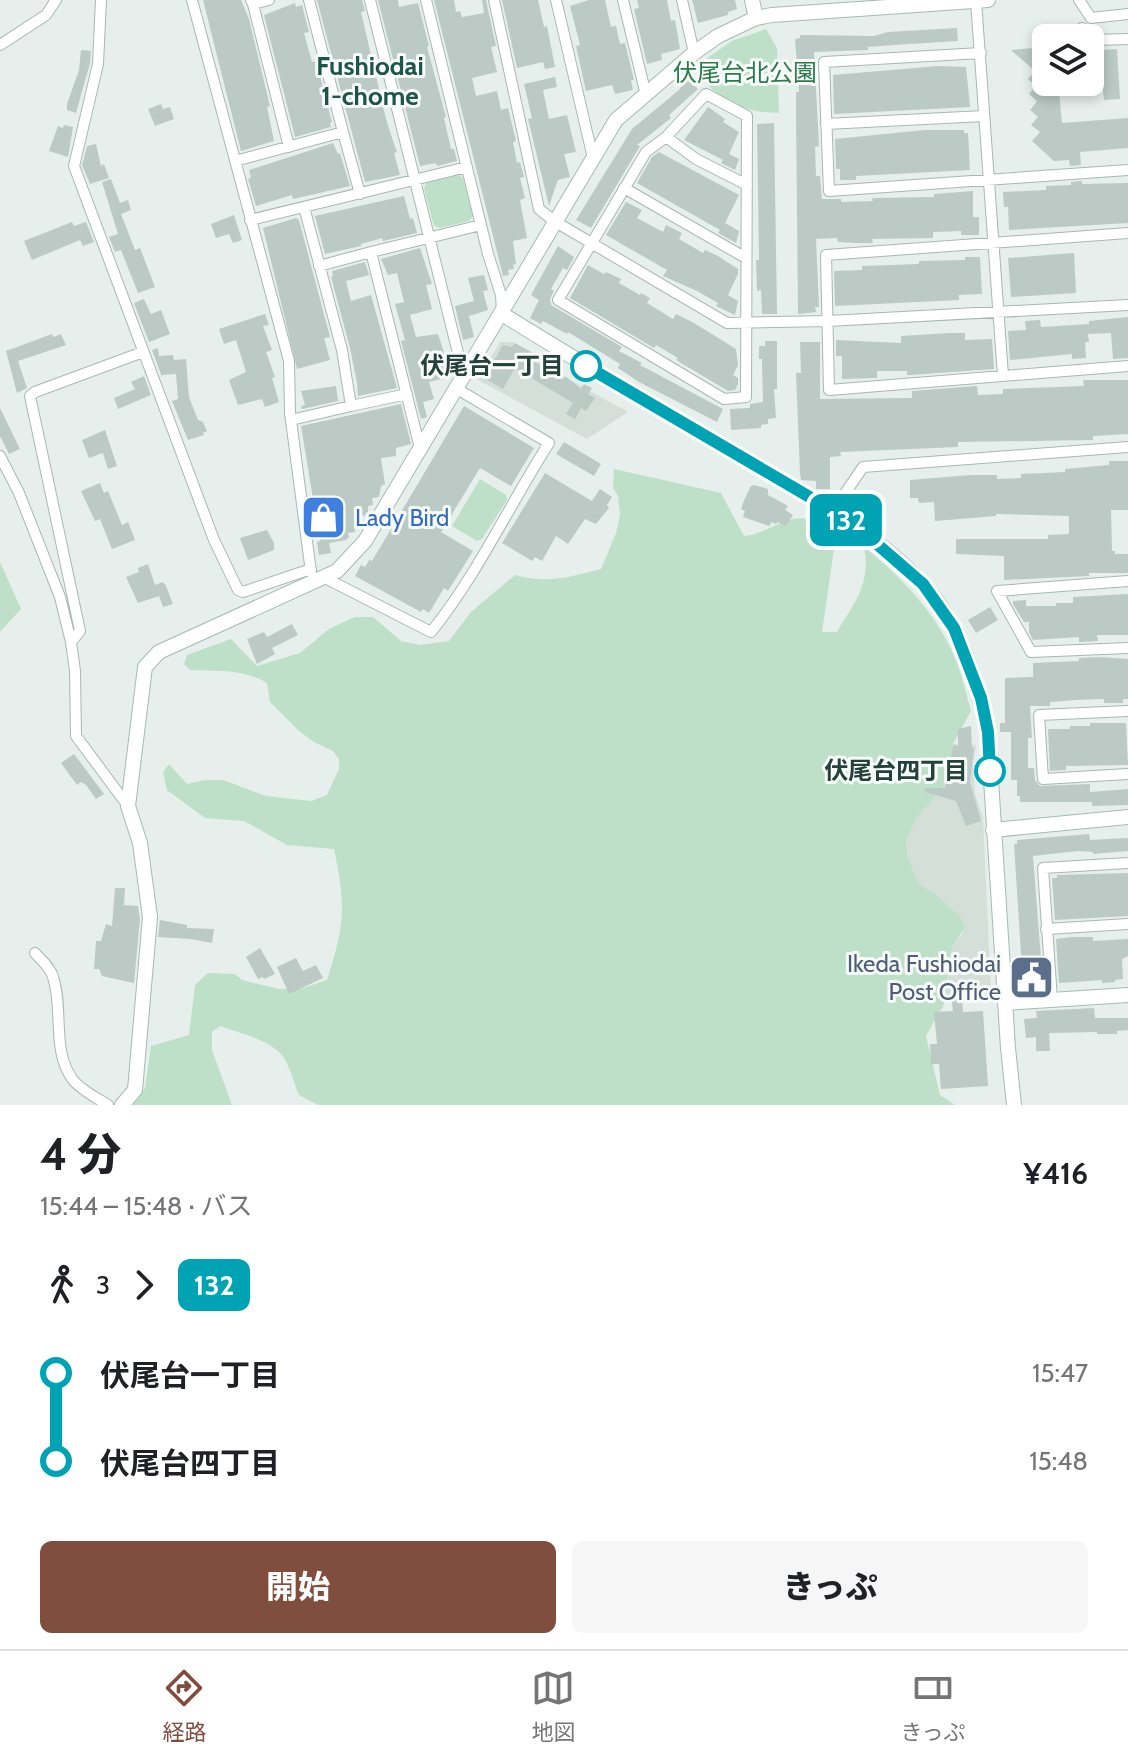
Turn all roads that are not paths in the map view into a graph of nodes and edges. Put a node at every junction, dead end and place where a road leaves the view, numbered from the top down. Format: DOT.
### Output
graph roads {
  1 [pos="56,0"];
  2 [pos="101,0"];
  3 [pos="192,0"];
  4 [pos="269,0"];
  5 [pos="309,0"];
  6 [pos="370,0"];
  7 [pos="426,0"];
  8 [pos="494,0"];
  9 [pos="556,0"];
  10 [pos="623,0"];
  11 [pos="682,0"];
  12 [pos="752,0"];
  13 [pos="988,0"];
  14 [pos="1079,0"];
  15 [pos="976,1"];
  16 [pos="252,2"];
  17 [pos="1128,14"];
  18 [pos="756,18"];
  19 [pos="1128,39"];
  20 [pos="1104,40"];
  21 [pos="0,45"];
  22 [pos="694,53"];
  23 [pos="981,53"];
  24 [pos="646,95"];
  25 [pos="984,116"];
  26 [pos="826,124"];
  27 [pos="343,132"];
  28 [pos="666,137"];
  29 [pos="289,147"];
  30 [pos="593,158"];
  31 [pos="235,161"];
  32 [pos="467,167"];
  33 [pos="1128,170"];
  34 [pos="988,179"];
  35 [pos="415,180"];
  36 [pos="747,185"];
  37 [pos="624,188"];
  38 [pos="360,194"];
  39 [pos="304,207"];
  40 [pos="250,220"];
  41 [pos="554,221"];
  42 [pos="481,225"];
  43 [pos="1128,233"];
  44 [pos="428,239"];
  45 [pos="592,243"];
  46 [pos="993,243"];
  47 [pos="371,252"];
  48 [pos="746,258"];
  49 [pos="319,266"];
  50 [pos="1128,305"];
  51 [pos="1000,313"];
  52 [pos="502,314"];
  53 [pos="828,321"];
  54 [pos="746,323"];
  55 [pos="143,352"];
  56 [pos="1128,366"];
  57 [pos="1003,376"];
  58 [pos="460,383"];
  59 [pos="407,394"];
  60 [pos="351,406"];
  61 [pos="291,420"];
  62 [pos="1128,447"];
  63 [pos="420,448"];
  64 [pos="0,456"];
  65 [pos="833,511"];
  66 [pos="315,576"];
  67 [pos="1128,581"];
  68 [pos="71,642"];
  69 [pos="1128,648"];
  70 [pos="1128,711"];
  71 [pos="1128,774"];
  72 [pos="128,806"];
  73 [pos="1128,817"];
  74 [pos="993,830"];
  75 [pos="1128,863"];
  76 [pos="1128,924"];
  77 [pos="1046,929"];
  78 [pos="35,953"];
  79 [pos="1128,995"];
  80 [pos="1052,1000"];
  81 [pos="1006,1003"];
  82 [pos="108,1105"];
  83 [pos="122,1105"];
  84 [pos="1014,1105"];
  1 -- 21 [label="street"];
  2 -- 55 [label="street"];
  3 -- 31 [label="street"];
  4 -- 16 [label="street"];
  5 -- 27 [label="street"];
  6 -- 35 [label="street"];
  7 -- 32 [label="street"];
  8 -- 41 [label="street"];
  9 -- 30 [label="street"];
  10 -- 24 [label="street"];
  11 -- 22 [label="street"];
  12 -- 18 [label="street"];
  13 -- 15 [label="street"];
  14 -- 17 [label="street"];
  15 -- 18 [label="street"];
  15 -- 23 [label="street"];
  16 -- 29 [label="street"];
  18 -- 22 [label="street"];
  19 -- 20 [label="street"];
  22 -- 24 [label="street"];
  23 -- 25 [label="street"];
  23 -- 26 [label="street"];
  24 -- 30 [label="street"];
  25 -- 26 [label="street"];
  25 -- 34 [label="street"];
  26 -- 34 [label="street"];
  27 -- 29 [label="street"];
  27 -- 38 [label="street"];
  28 -- 36 [label="street"];
  28 -- 36 [label="street"];
  28 -- 37 [label="street"];
  29 -- 31 [label="street"];
  30 -- 41 [label="street"];
  31 -- 40 [label="street"];
  32 -- 35 [label="street"];
  32 -- 42 [label="street"];
  33 -- 34 [label="street"];
  34 -- 46 [label="street"];
  35 -- 38 [label="street"];
  35 -- 44 [label="street"];
  36 -- 48 [label="street"];
  37 -- 45 [label="street"];
  37 -- 48 [label="street"];
  38 -- 39 [label="street"];
  39 -- 40 [label="street"];
  39 -- 49 [label="street"];
  40 -- 61 [label="street"];
  41 -- 45 [label="street"];
  41 -- 52 [label="street"];
  42 -- 44 [label="street"];
  42 -- 52 [label="street"];
  43 -- 46 [label="street"];
  44 -- 47 [label="street"];
  44 -- 58 [label="street"];
  45 -- 54 [label="street"];
  45 -- 54 [label="street"];
  46 -- 51 [label="street"];
  46 -- 53 [label="street"];
  47 -- 49 [label="street"];
  47 -- 59 [label="street"];
  48 -- 54 [label="street"];
  49 -- 60 [label="street"];
  50 -- 51 [label="street"];
  51 -- 53 [label="street"];
  51 -- 57 [label="street"];
  52 -- 58 [label="street"];
  52 -- 65 [label="street"];
  53 -- 54 [label="street"];
  53 -- 57 [label="street"];
  55 -- 66 [label="street"];
  55 -- 68 [label="street"];
  56 -- 57 [label="street"];
  58 -- 63 [label="street"];
  58 -- 66 [label="street"];
  59 -- 60 [label="street"];
  59 -- 63 [label="street"];
  60 -- 61 [label="street"];
  61 -- 66 [label="street"];
  62 -- 65 [label="street"];
  63 -- 66 [label="street"];
  64 -- 68 [label="street"];
  65 -- 74 [label="street"];
  66 -- 72 [label="street"];
  67 -- 69 [label="street"];
  68 -- 72 [label="street"];
  70 -- 71 [label="street"];
  72 -- 83 [label="street"];
  73 -- 74 [label="street"];
  74 -- 81 [label="street"];
  75 -- 77 [label="street"];
  76 -- 77 [label="street"];
  77 -- 80 [label="street"];
  78 -- 82 [label="street"];
  79 -- 80 [label="street"];
  80 -- 81 [label="street"];
  81 -- 84 [label="street"];
}
